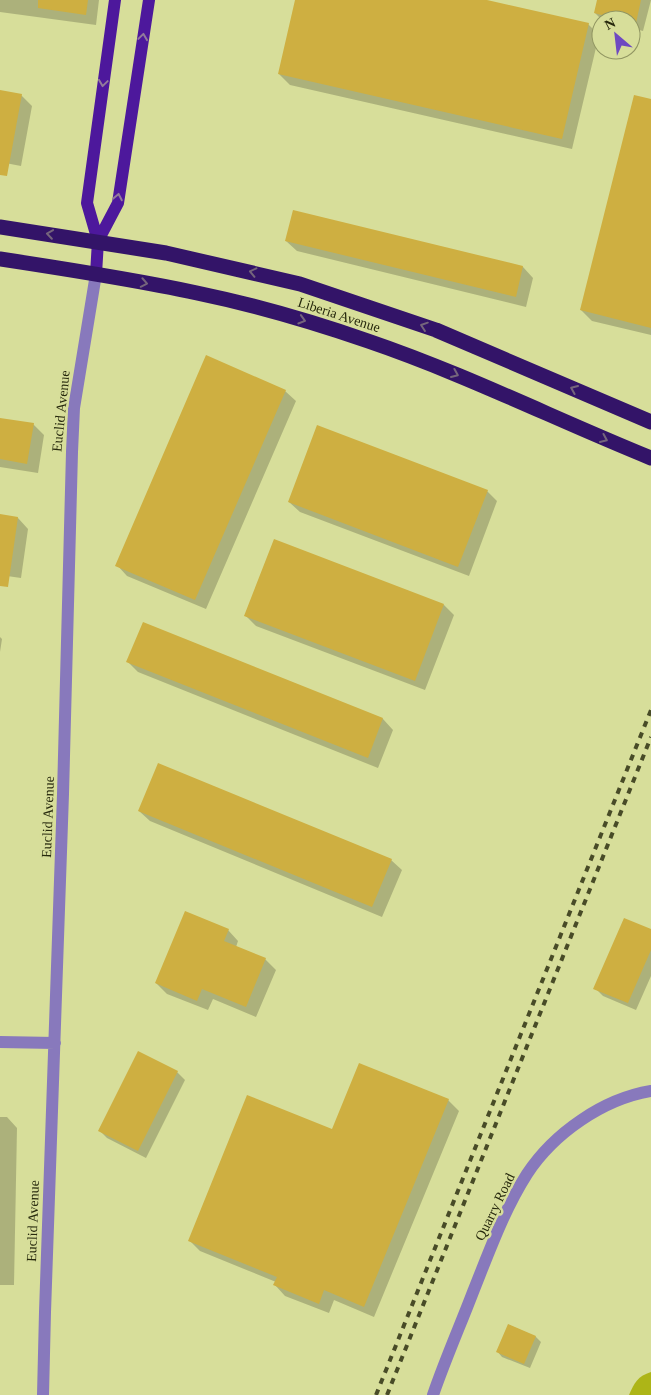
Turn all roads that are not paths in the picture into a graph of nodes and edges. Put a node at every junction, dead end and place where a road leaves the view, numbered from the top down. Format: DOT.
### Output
graph roads {
  1 [pos="115,0"];
  2 [pos="149,0"];
  3 [pos="0,227"];
  4 [pos="98,241"];
  5 [pos="0,259"];
  6 [pos="96,274"];
  7 [pos="651,422"];
  8 [pos="651,458"];
  9 [pos="0,1042"];
  10 [pos="55,1043"];
  11 [pos="651,1091"];
  12 [pos="43,1395"];
  13 [pos="433,1395"];
  1 -- 4 [label="main road, Euclid Avenue, one-way"];
  4 -- 2 [label="main road, Euclid Avenue, one-way"];
  4 -- 3 [label="highway, Liberia Avenue, one-way"];
  4 -- 6 [label="main road, Euclid Avenue"];
  7 -- 4 [label="highway, Liberia Avenue, one-way"];
  5 -- 6 [label="highway, Liberia Avenue"];
  6 -- 8 [label="highway, Liberia Avenue, one-way"];
  6 -- 10 [label="street, Euclid Avenue"];
  9 -- 10 [label="street"];
  10 -- 12 [label="street, Euclid Avenue"];
  11 -- 13 [label="street, Quarry Road"];
}
